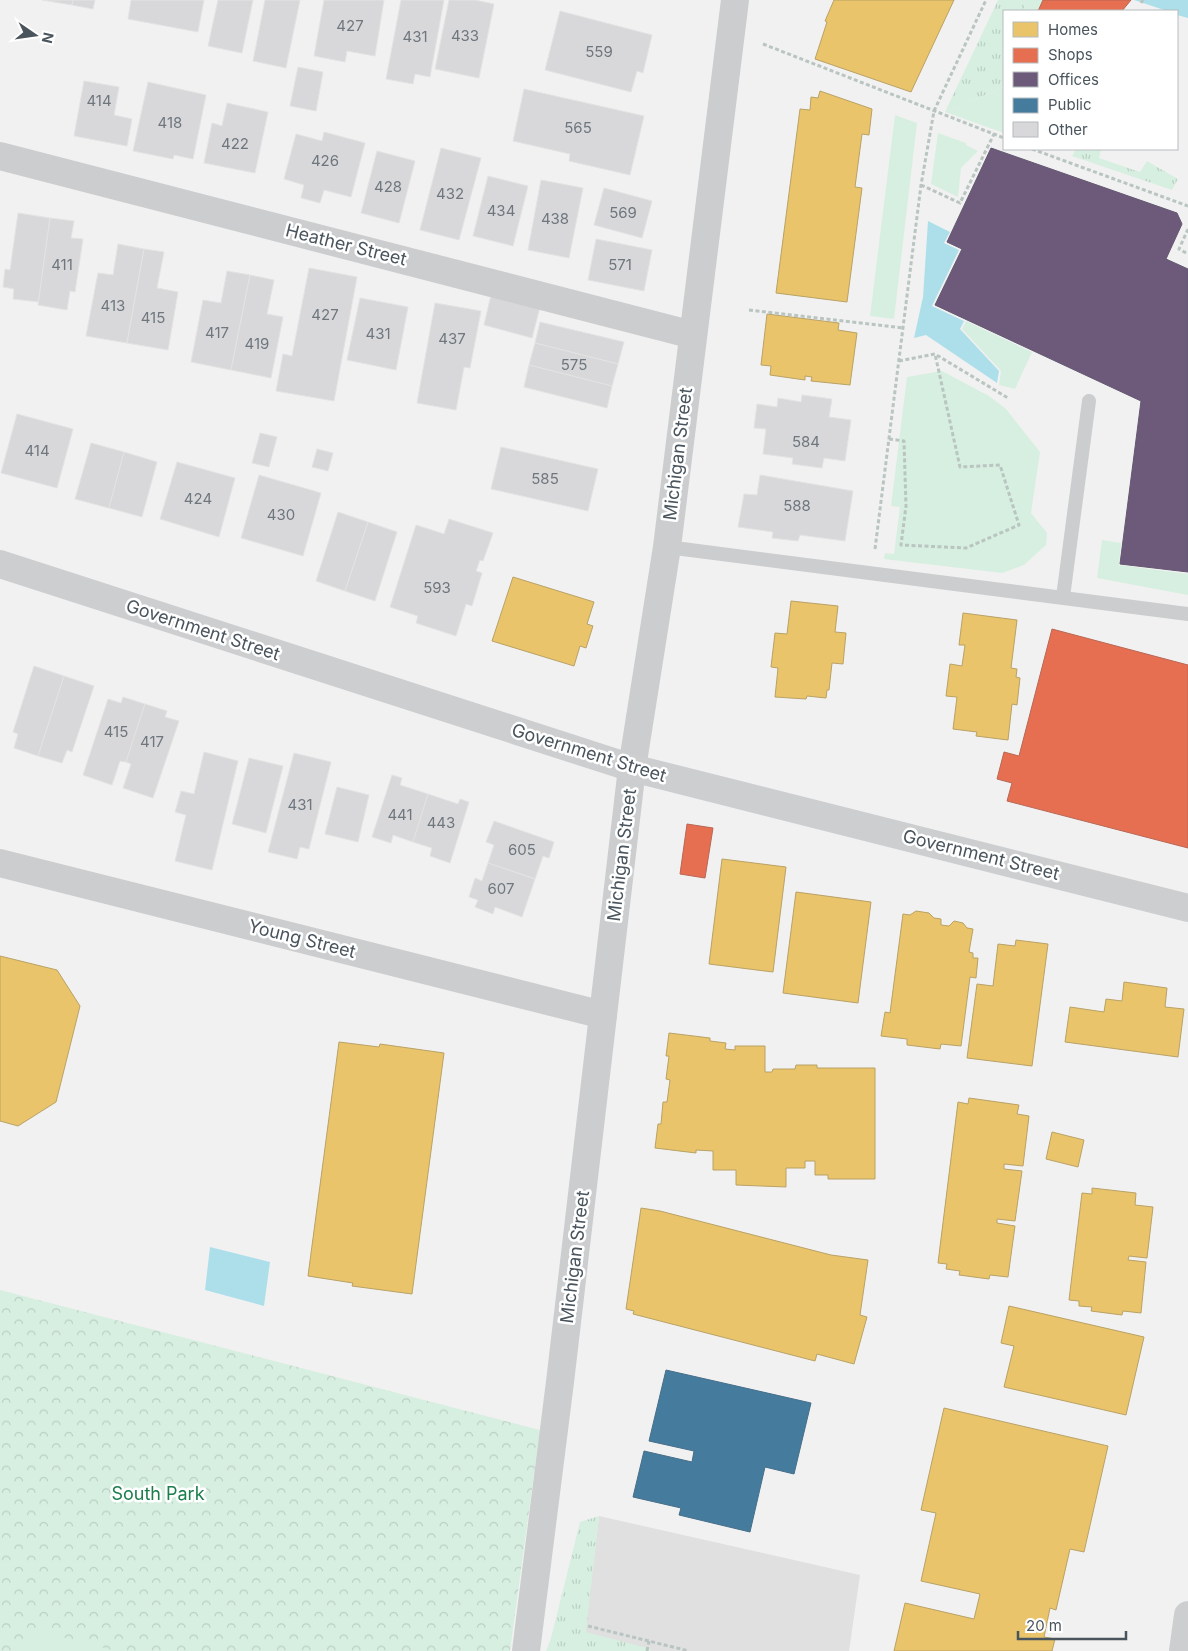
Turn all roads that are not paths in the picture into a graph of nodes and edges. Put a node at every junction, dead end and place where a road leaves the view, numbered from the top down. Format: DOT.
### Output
graph roads {
  1 [pos="734,0"];
  2 [pos="0,156"];
  3 [pos="693,335"];
  4 [pos="1089,401"];
  5 [pos="667,547"];
  6 [pos="0,564"];
  7 [pos="1063,597"];
  8 [pos="1188,614"];
  9 [pos="632,768"];
  10 [pos="0,863"];
  11 [pos="1188,908"];
  12 [pos="603,1015"];
  13 [pos="1188,1615"];
  14 [pos="526,1651"];
  15 [pos="1183,1651"];
  1 -- 3 [label="street, Michigan Street"];
  2 -- 3 [label="street, Heather Street"];
  3 -- 5 [label="street, Michigan Street"];
  4 -- 7 [label="lane"];
  5 -- 7 [label="lane"];
  5 -- 9 [label="street, Michigan Street"];
  6 -- 9 [label="street, Government Street"];
  7 -- 8 [label="lane"];
  9 -- 11 [label="street, Government Street"];
  9 -- 12 [label="street, Michigan Street"];
  10 -- 12 [label="street, Young Street"];
  12 -- 14 [label="street, Michigan Street"];
  13 -- 15 [label="street"];
}
